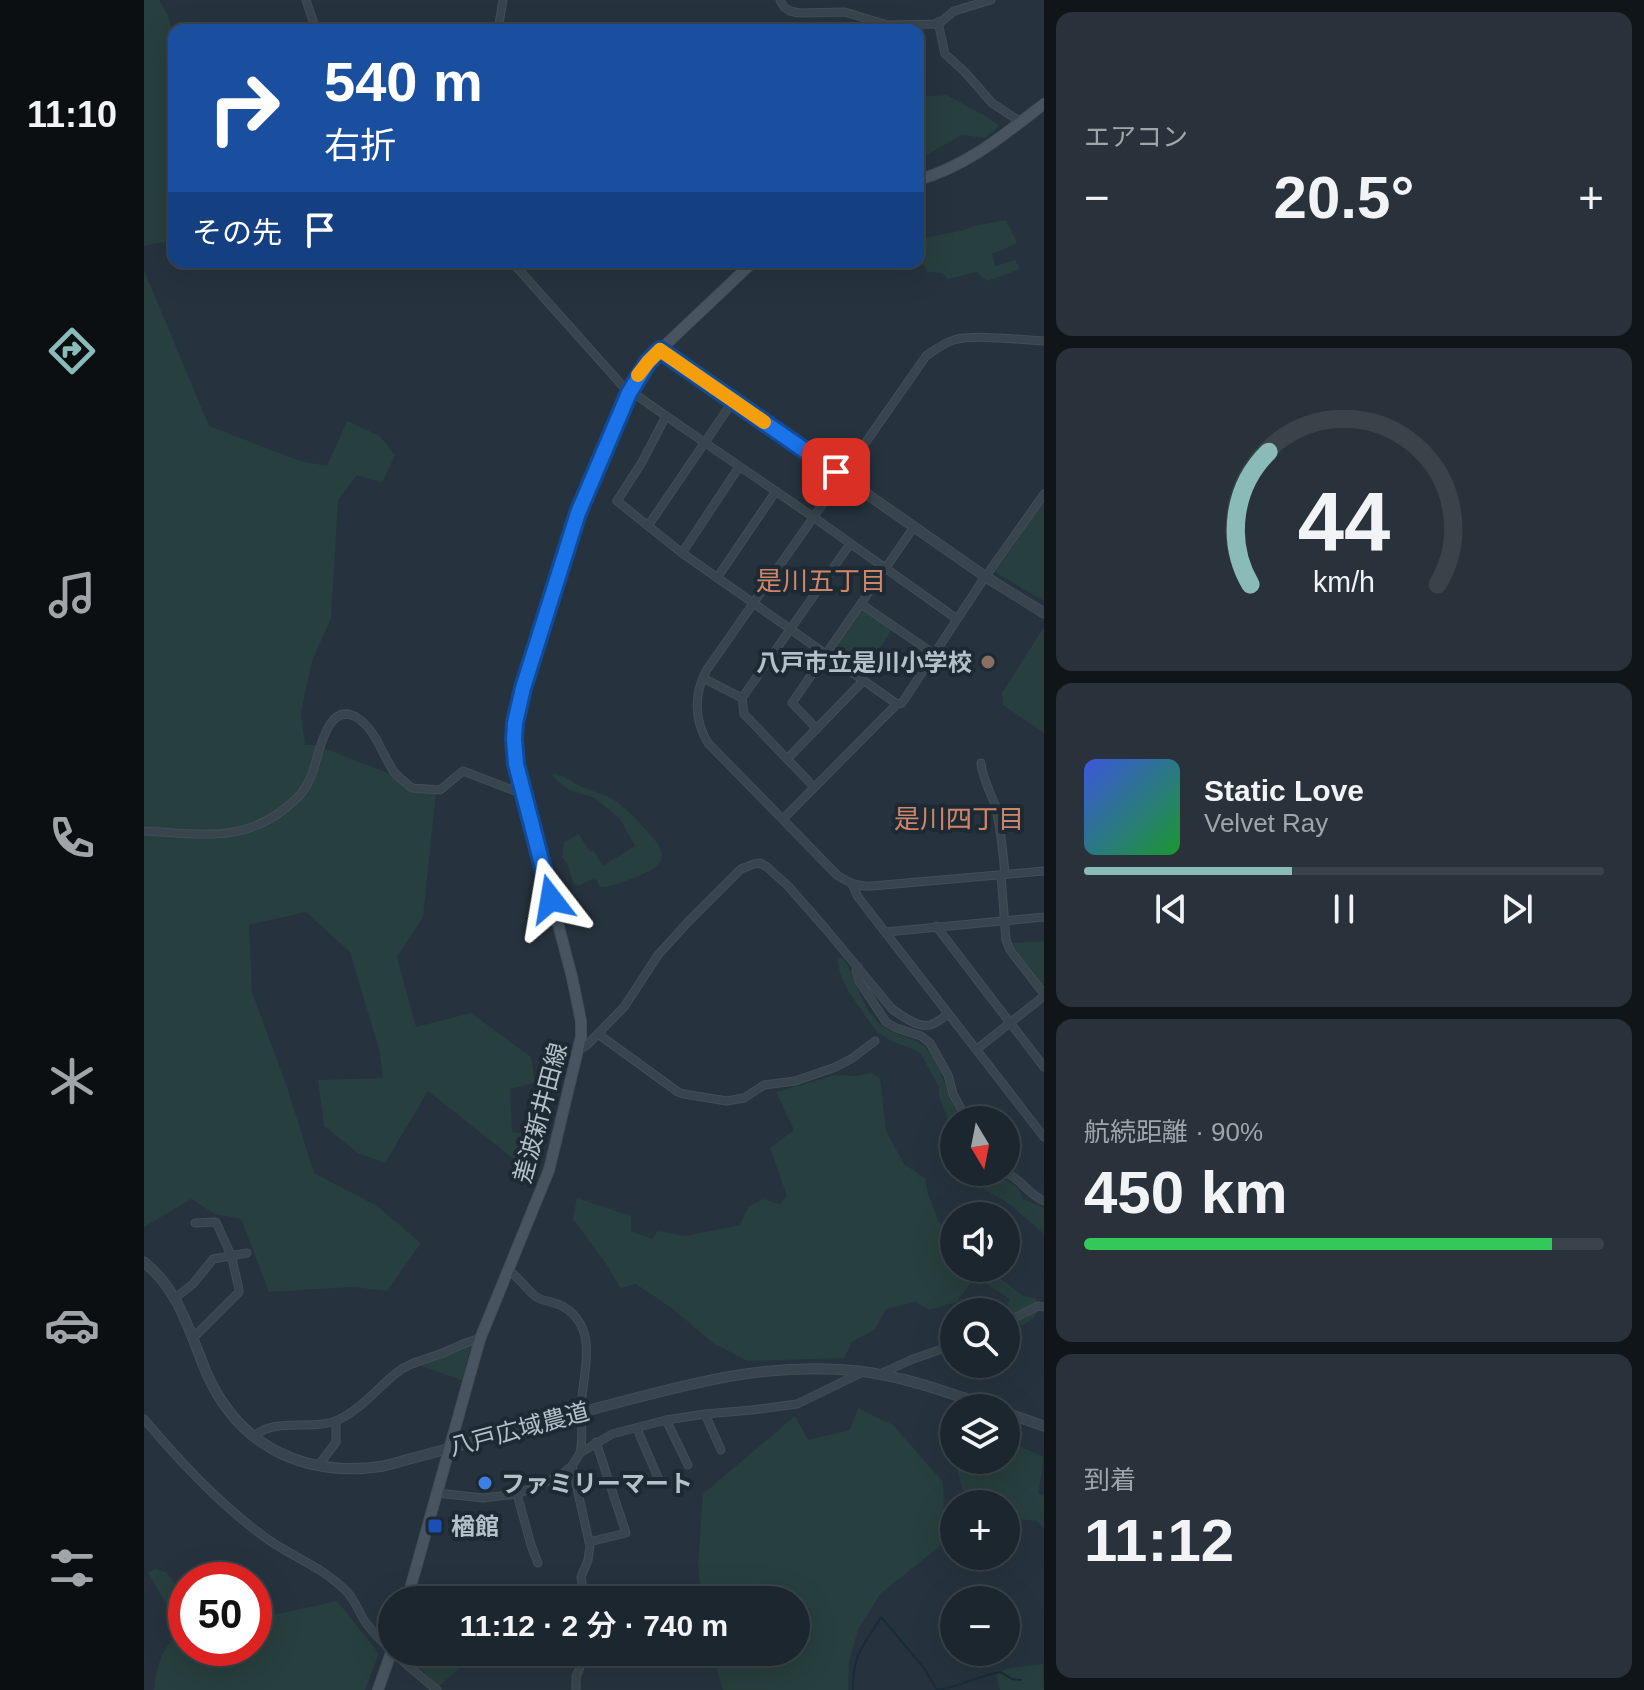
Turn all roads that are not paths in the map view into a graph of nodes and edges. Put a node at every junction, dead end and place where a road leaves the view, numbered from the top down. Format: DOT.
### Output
graph roads {
  1 [pos="306,0"];
  2 [pos="503,0"];
  3 [pos="780,0"];
  4 [pos="991,0"];
  5 [pos="938,22"];
  6 [pos="314,24"];
  7 [pos="499,24"];
  8 [pos="884,24"];
  9 [pos="904,24"];
  10 [pos="1044,104"];
  11 [pos="1021,122"];
  12 [pos="924,178"];
  13 [pos="518,268"];
  14 [pos="747,268"];
  15 [pos="1044,341"];
  16 [pos="660,350"];
  17 [pos="634,395"];
  18 [pos="733,401"];
  19 [pos="666,416"];
  20 [pos="706,442"];
  21 [pos="739,467"];
  22 [pos="842,476"];
  23 [pos="776,491"];
  24 [pos="1044,494"];
  25 [pos="813,517"];
  26 [pos="648,526"];
  27 [pos="914,527"];
  28 [pos="850,544"];
  29 [pos="682,553"];
  30 [pos="885,568"];
  31 [pos="986,577"];
  32 [pos="717,578"];
  33 [pos="754,603"];
  34 [pos="861,604"];
  35 [pos="1044,613"];
  36 [pos="957,619"];
  37 [pos="790,630"];
  38 [pos="826,654"];
  39 [pos="934,654"];
  40 [pos="703,678"];
  41 [pos="863,681"];
  42 [pos="742,698"];
  43 [pos="897,704"];
  44 [pos="817,729"];
  45 [pos="787,759"];
  46 [pos="981,763"];
  47 [pos="814,787"];
  48 [pos="523,794"];
  49 [pos="783,819"];
  50 [pos="144,831"];
  51 [pos="1044,871"];
  52 [pos="1003,875"];
  53 [pos="852,884"];
  54 [pos="1044,917"];
  55 [pos="1004,920"];
  56 [pos="936,926"];
  57 [pos="886,932"];
  58 [pos="858,967"];
  59 [pos="1044,995"];
  60 [pos="948,1014"];
  61 [pos="1009,1023"];
  62 [pos="598,1034"];
  63 [pos="875,1041"];
  64 [pos="977,1049"];
  65 [pos="579,1050"];
  66 [pos="1044,1067"];
  67 [pos="959,1106"];
  68 [pos="1044,1137"];
  69 [pos="1020,1181"];
  70 [pos="1044,1201"];
  71 [pos="195,1223"];
  72 [pos="247,1253"];
  73 [pos="231,1255"];
  74 [pos="144,1262"];
  75 [pos="508,1270"];
  76 [pos="175,1298"];
  77 [pos="1044,1307"];
  78 [pos="1020,1315"];
  79 [pos="193,1338"];
  80 [pos="480,1339"];
  81 [pos="940,1350"];
  82 [pos="863,1372"];
  83 [pos="880,1374"];
  84 [pos="952,1394"];
  85 [pos="581,1412"];
  86 [pos="705,1414"];
  87 [pos="1020,1418"];
  88 [pos="144,1419"];
  89 [pos="666,1420"];
  90 [pos="336,1421"];
  91 [pos="1044,1426"];
  92 [pos="637,1429"];
  93 [pos="255,1436"];
  94 [pos="596,1442"];
  95 [pos="449,1448"];
  96 [pos="721,1450"];
  97 [pos="580,1453"];
  98 [pos="688,1465"];
  99 [pos="318,1466"];
  100 [pos="572,1466"];
  101 [pos="659,1480"];
  102 [pos="437,1493"];
  103 [pos="517,1494"];
  104 [pos="589,1542"];
  105 [pos="538,1563"];
  106 [pos="411,1586"];
  107 [pos="583,1586"];
  108 [pos="378,1636"];
  109 [pos="387,1666"];
  110 [pos="409,1666"];
  111 [pos="580,1666"];
  112 [pos="378,1690"];
  113 [pos="437,1690"];
  114 [pos="576,1690"];
  1 -- 6 [label="street"];
  2 -- 7 [label="street"];
  3 -- 8 [label="street"];
  4 -- 5 [label="street"];
  5 -- 9 [label="street"];
  5 -- 11 [label="street"];
  10 -- 11 [label="main road"];
  11 -- 12 [label="main road"];
  13 -- 17 [label="street"];
  14 -- 16 [label="main road, 差波新井田線"];
  15 -- 22 [label="street"];
  16 -- 17 [label="main road, 差波新井田線"];
  16 -- 18 [label="street"];
  17 -- 19 [label="street"];
  17 -- 48 [label="main road, 差波新井田線"];
  18 -- 20 [label="street"];
  18 -- 22 [label="street"];
  19 -- 20 [label="street"];
  19 -- 26 [label="street"];
  20 -- 21 [label="street"];
  20 -- 26 [label="street"];
  21 -- 23 [label="street"];
  21 -- 29 [label="street"];
  22 -- 25 [label="street"];
  22 -- 27 [label="street"];
  23 -- 25 [label="street"];
  23 -- 32 [label="street"];
  24 -- 31 [label="street"];
  25 -- 28 [label="street"];
  25 -- 33 [label="street"];
  26 -- 29 [label="street"];
  27 -- 30 [label="street"];
  27 -- 31 [label="street"];
  28 -- 30 [label="street"];
  28 -- 37 [label="street"];
  29 -- 32 [label="street"];
  30 -- 34 [label="street"];
  30 -- 36 [label="street"];
  31 -- 35 [label="street"];
  31 -- 36 [label="street"];
  32 -- 33 [label="street"];
  33 -- 37 [label="street"];
  33 -- 40 [label="street"];
  34 -- 38 [label="street"];
  34 -- 39 [label="street"];
  36 -- 39 [label="street"];
  37 -- 38 [label="street"];
  37 -- 42 [label="street"];
  38 -- 41 [label="street"];
  38 -- 44 [label="street"];
  39 -- 43 [label="street"];
  40 -- 42 [label="street"];
  40 -- 49 [label="street"];
  41 -- 43 [label="street"];
  41 -- 44 [label="street"];
  42 -- 45 [label="street"];
  43 -- 47 [label="street"];
  44 -- 45 [label="street"];
  45 -- 47 [label="street"];
  46 -- 52 [label="street"];
  47 -- 49 [label="street"];
  48 -- 50 [label="street"];
  48 -- 65 [label="main road, 差波新井田線"];
  49 -- 53 [label="street"];
  51 -- 52 [label="street"];
  52 -- 53 [label="street"];
  52 -- 55 [label="street"];
  53 -- 57 [label="street"];
  54 -- 55 [label="street"];
  55 -- 56 [label="street"];
  55 -- 59 [label="street"];
  56 -- 57 [label="street"];
  56 -- 61 [label="street"];
  57 -- 60 [label="street"];
  58 -- 60 [label="street"];
  58 -- 62 [label="street"];
  58 -- 67 [label="street"];
  59 -- 61 [label="street"];
  60 -- 64 [label="street"];
  61 -- 64 [label="street"];
  61 -- 66 [label="street"];
  62 -- 63 [label="street"];
  62 -- 65 [label="street"];
  64 -- 68 [label="street"];
  65 -- 75 [label="main road, 差波新井田線"];
  69 -- 70 [label="street"];
  71 -- 73 [label="street"];
  72 -- 73 [label="street"];
  73 -- 76 [label="street"];
  73 -- 79 [label="street"];
  74 -- 76 [label="street, 八戸広域農道"];
  75 -- 80 [label="main road, 差波新井田線"];
  75 -- 85 [label="street"];
  76 -- 79 [label="street, 八戸広域農道"];
  77 -- 78 [label="street"];
  79 -- 93 [label="street, 八戸広域農道"];
  80 -- 90 [label="street"];
  80 -- 95 [label="main road, 差波新井田線"];
  81 -- 83 [label="street"];
  82 -- 83 [label="street, 八戸広域農道"];
  82 -- 85 [label="street, 八戸広域農道"];
  82 -- 86 [label="street"];
  83 -- 84 [label="street, 八戸広域農道"];
  85 -- 95 [label="street, 八戸広域農道"];
  85 -- 97 [label="street"];
  86 -- 89 [label="street"];
  86 -- 96 [label="street"];
  87 -- 91 [label="street"];
  88 -- 108 [label="street"];
  89 -- 92 [label="street"];
  89 -- 98 [label="street"];
  90 -- 93 [label="street"];
  90 -- 99 [label="street"];
  92 -- 94 [label="street"];
  92 -- 101 [label="street"];
  93 -- 99 [label="street, 八戸広域農道"];
  94 -- 97 [label="street"];
  94 -- 104 [label="street"];
  95 -- 99 [label="street, 八戸広域農道"];
  95 -- 102 [label="main road, 差波新井田線"];
  97 -- 100 [label="street"];
  100 -- 103 [label="street"];
  100 -- 104 [label="street"];
  102 -- 103 [label="street"];
  102 -- 106 [label="main road, 差波新井田線"];
  103 -- 105 [label="street"];
  104 -- 107 [label="street"];
  109 -- 112 [label="main road"];
  110 -- 113 [label="street"];
  111 -- 114 [label="street"];
}
